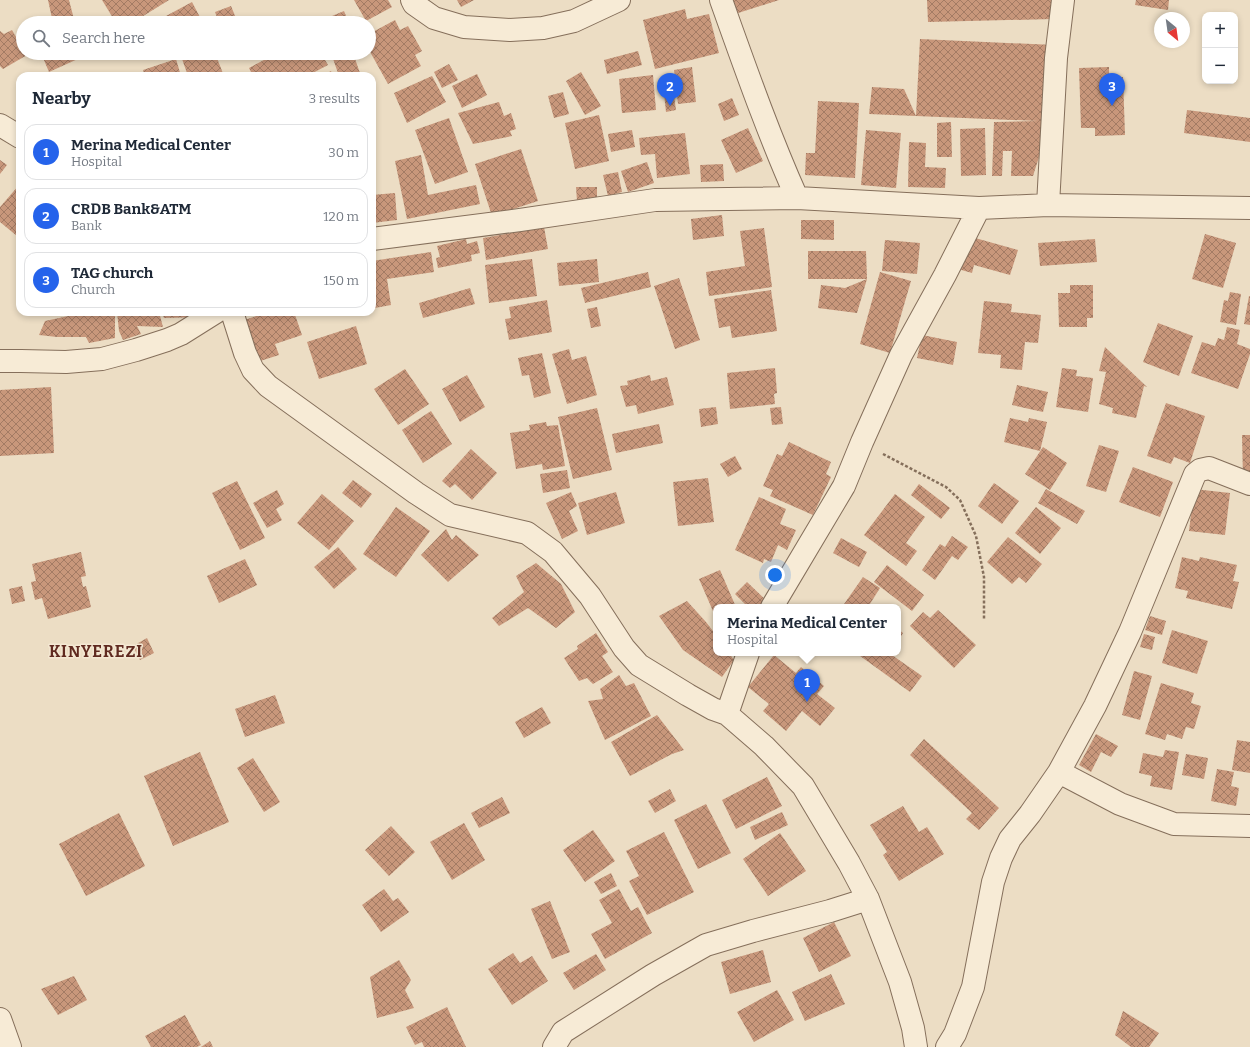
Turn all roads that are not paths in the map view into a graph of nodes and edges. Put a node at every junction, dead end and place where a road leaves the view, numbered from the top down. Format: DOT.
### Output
graph roads {
  1 [pos="412,0"];
  2 [pos="619,0"];
  3 [pos="721,0"];
  4 [pos="1063,0"];
  5 [pos="0,124"];
  6 [pos="16,134"];
  7 [pos="797,198"];
  8 [pos="1048,205"];
  9 [pos="979,208"];
  10 [pos="1250,208"];
  11 [pos="376,238"];
  12 [pos="210,316"];
  13 [pos="233,316"];
  14 [pos="0,361"];
  15 [pos="1250,484"];
  16 [pos="774,604"];
  17 [pos="747,656"];
  18 [pos="727,714"];
  19 [pos="1059,772"];
  20 [pos="1250,826"];
  21 [pos="868,899"];
  22 [pos="0,1019"];
  23 [pos="559,1040"];
  24 [pos="10,1047"];
  25 [pos="538,1047"];
  26 [pos="916,1047"];
  27 [pos="947,1047"];
  1 -- 2 [label="street"];
  3 -- 7 [label="street"];
  4 -- 8 [label="street"];
  5 -- 6 [label="street"];
  7 -- 9 [label="street"];
  7 -- 11 [label="street"];
  8 -- 9 [label="street"];
  8 -- 10 [label="street"];
  9 -- 16 [label="street"];
  12 -- 14 [label="street"];
  13 -- 18 [label="street"];
  15 -- 19 [label="street"];
  17 -- 18 [label="street"];
  18 -- 21 [label="street"];
  19 -- 20 [label="street"];
  19 -- 27 [label="street"];
  21 -- 23 [label="street"];
  21 -- 26 [label="street"];
  22 -- 24 [label="street"];
  23 -- 25 [label="street"];
}
